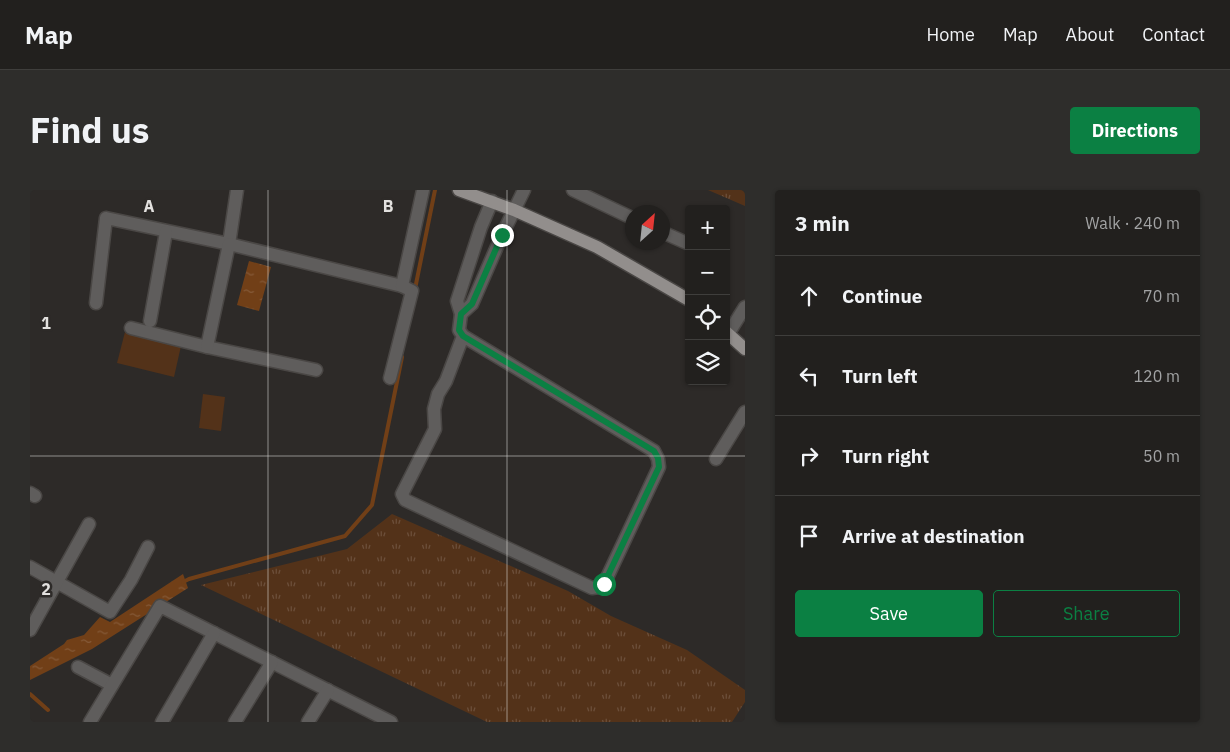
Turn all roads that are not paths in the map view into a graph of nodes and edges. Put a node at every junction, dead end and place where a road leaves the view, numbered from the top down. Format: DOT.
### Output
graph roads {
  1 [pos="237,190"];
  2 [pos="423,190"];
  3 [pos="459,190"];
  4 [pos="524,190"];
  5 [pos="573,190"];
  6 [pos="492,201"];
  7 [pos="514,210"];
  8 [pos="625,215"];
  9 [pos="166,232"];
  10 [pos="670,236"];
  11 [pos="685,242"];
  12 [pos="229,244"];
  13 [pos="402,286"];
  14 [pos="685,298"];
  15 [pos="96,303"];
  16 [pos="745,307"];
  17 [pos="461,314"];
  18 [pos="150,321"];
  19 [pos="131,328"];
  20 [pos="730,329"];
  21 [pos="463,336"];
  22 [pos="730,336"];
  23 [pos="207,347"];
  24 [pos="745,349"];
  25 [pos="316,370"];
  26 [pos="390,378"];
  27 [pos="745,412"];
  28 [pos="716,459"];
  29 [pos="89,524"];
  30 [pos="148,547"];
  31 [pos="30,567"];
  32 [pos="58,583"];
  33 [pos="30,630"];
  34 [pos="214,633"];
  35 [pos="272,662"];
  36 [pos="78,667"];
  37 [pos="112,685"];
  38 [pos="328,690"];
  39 [pos="384,720"];
  40 [pos="90,722"];
  41 [pos="162,722"];
  42 [pos="235,722"];
  43 [pos="308,722"];
  1 -- 12 [label="street"];
  2 -- 13 [label="street"];
  3 -- 6 [label="main road"];
  4 -- 7 [label="street"];
  5 -- 8 [label="street"];
  6 -- 7 [label="main road"];
  6 -- 17 [label="street"];
  7 -- 14 [label="main road"];
  7 -- 17 [label="street"];
  9 -- 12 [label="street"];
  9 -- 15 [label="street"];
  9 -- 18 [label="street"];
  10 -- 11 [label="street"];
  12 -- 13 [label="street"];
  12 -- 23 [label="street"];
  13 -- 26 [label="street"];
  16 -- 20 [label="street"];
  17 -- 21 [label="street"];
  19 -- 23 [label="street"];
  21 -- 21 [label="street"];
  22 -- 24 [label="main road"];
  23 -- 25 [label="street"];
  27 -- 28 [label="street"];
  29 -- 32 [label="street"];
  30 -- 32 [label="street"];
  31 -- 32 [label="street"];
  32 -- 33 [label="street"];
  34 -- 35 [label="street"];
  34 -- 37 [label="street"];
  34 -- 41 [label="street"];
  35 -- 38 [label="street"];
  35 -- 42 [label="street"];
  36 -- 37 [label="street"];
  37 -- 40 [label="street"];
  38 -- 39 [label="street"];
  38 -- 43 [label="street"];
}
